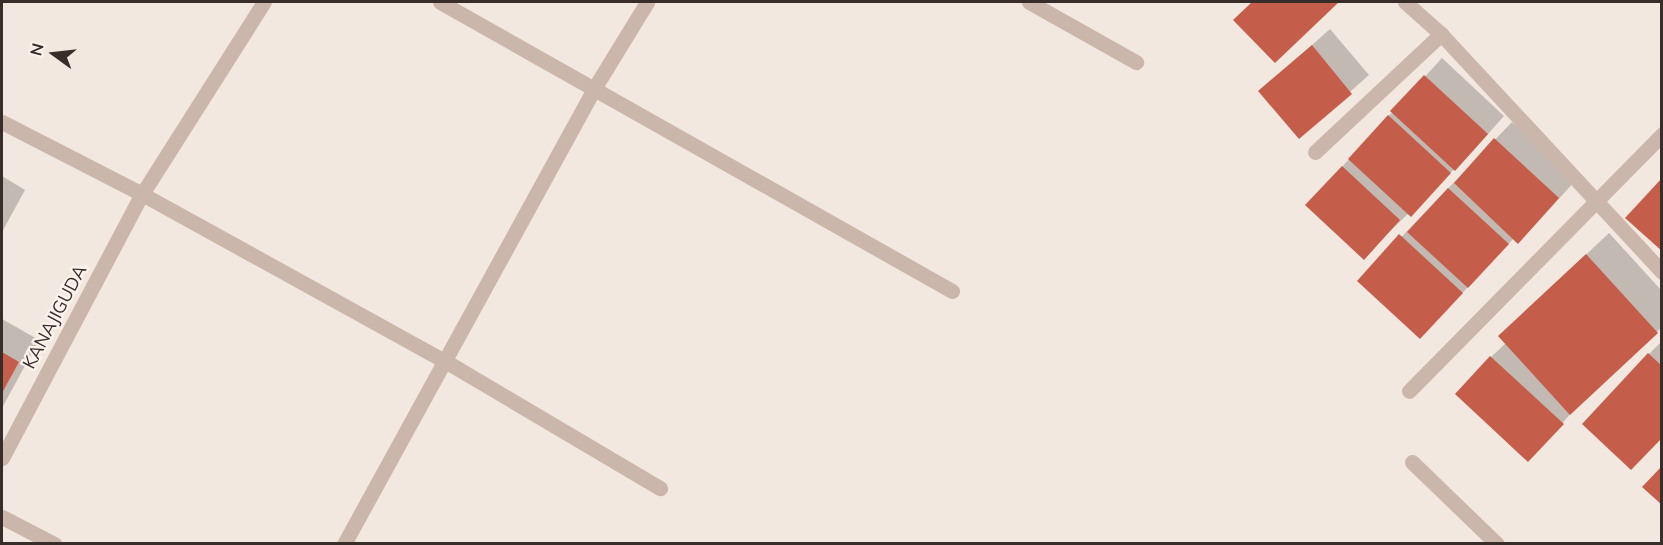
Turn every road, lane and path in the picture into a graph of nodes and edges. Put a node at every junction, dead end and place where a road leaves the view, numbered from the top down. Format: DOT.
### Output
graph roads {
  1 [pos="264,2"];
  2 [pos="440,2"];
  3 [pos="646,2"];
  4 [pos="1029,2"];
  5 [pos="1405,2"];
  6 [pos="1441,34"];
  7 [pos="1136,62"];
  8 [pos="595,87"];
  9 [pos="2,122"];
  10 [pos="1662,135"];
  11 [pos="1316,152"];
  12 [pos="142,194"];
  13 [pos="1593,202"];
  14 [pos="1662,272"];
  15 [pos="952,291"];
  16 [pos="445,361"];
  17 [pos="1409,391"];
  18 [pos="2,458"];
  19 [pos="1412,462"];
  20 [pos="660,488"];
  21 [pos="2,517"];
  22 [pos="54,543"];
  23 [pos="344,543"];
  24 [pos="1497,543"];
  1 -- 12 [label="street, KANAJIGUDA"];
  2 -- 8 [label="street"];
  3 -- 8 [label="street"];
  4 -- 7 [label="street"];
  5 -- 6 [label="street"];
  6 -- 11 [label="street"];
  6 -- 13 [label="street"];
  8 -- 15 [label="street"];
  8 -- 16 [label="street"];
  9 -- 12 [label="street"];
  10 -- 13 [label="street"];
  12 -- 16 [label="street"];
  12 -- 18 [label="street, KANAJIGUDA"];
  13 -- 14 [label="street"];
  13 -- 17 [label="street"];
  16 -- 20 [label="street"];
  16 -- 23 [label="street"];
  19 -- 24 [label="street"];
  21 -- 22 [label="street"];
}
